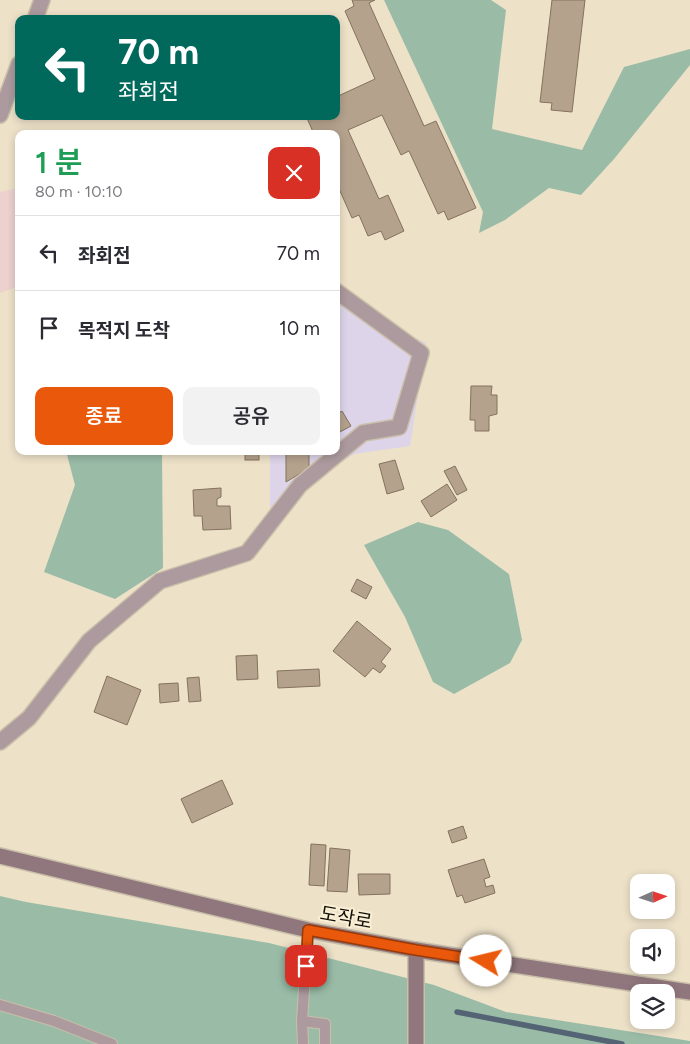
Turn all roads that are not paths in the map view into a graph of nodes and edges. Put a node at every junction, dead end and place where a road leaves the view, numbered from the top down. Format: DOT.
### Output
graph roads {
  1 [pos="42,0"];
  2 [pos="36,15"];
  3 [pos="15,75"];
  4 [pos="0,115"];
  5 [pos="340,294"];
  6 [pos="340,452"];
  7 [pos="336,455"];
  8 [pos="0,742"];
  9 [pos="0,856"];
  10 [pos="308,930"];
  11 [pos="416,950"];
  12 [pos="690,992"];
  13 [pos="0,1005"];
  14 [pos="302,1021"];
  15 [pos="112,1044"];
  16 [pos="303,1044"];
  17 [pos="325,1044"];
  18 [pos="416,1044"];
  1 -- 2 [label="street"];
  3 -- 4 [label="street"];
  5 -- 6 [label="street"];
  7 -- 8 [label="street"];
  9 -- 10 [label="street, 도작로"];
  10 -- 11 [label="street, 도작로"];
  10 -- 14 [label="lane"];
  11 -- 12 [label="street, 도작로"];
  11 -- 18 [label="street"];
  13 -- 15 [label="lane"];
  14 -- 16 [label="lane"];
  14 -- 17 [label="lane"];
}
